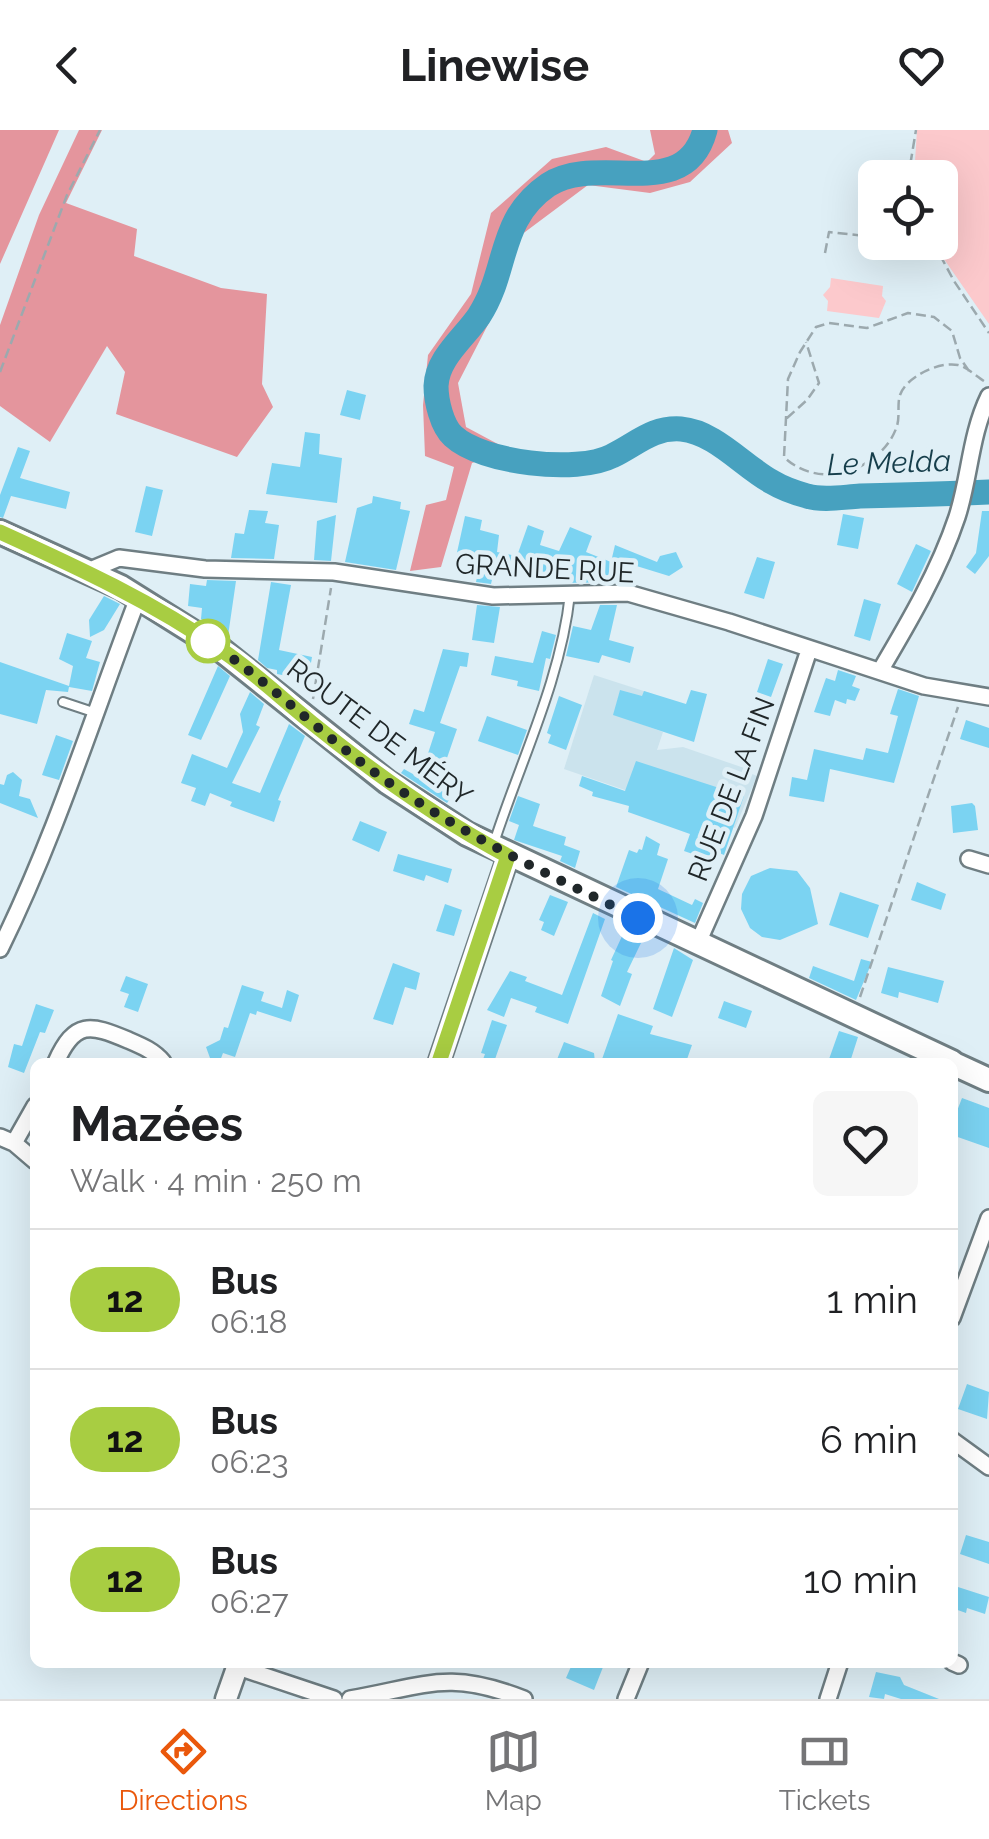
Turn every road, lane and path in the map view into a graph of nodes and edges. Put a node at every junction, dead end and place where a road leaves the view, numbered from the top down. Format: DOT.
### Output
graph roads {
  1 [pos="100,130"];
  2 [pos="916,130"];
  3 [pos="911,160"];
  4 [pos="858,235"];
  5 [pos="824,253"];
  6 [pos="943,260"];
  7 [pos="989,333"];
  8 [pos="806,342"];
  9 [pos="969,371"];
  10 [pos="0,372"];
  11 [pos="989,385"];
  12 [pos="989,396"];
  13 [pos="786,419"];
  14 [pos="0,532"];
  15 [pos="334,572"];
  16 [pos="93,574"];
  17 [pos="570,594"];
  18 [pos="138,598"];
  19 [pos="809,650"];
  20 [pos="880,671"];
  21 [pos="963,694"];
  22 [pos="989,696"];
  23 [pos="63,702"];
  24 [pos="96,713"];
  25 [pos="309,721"];
  26 [pos="500,852"];
  27 [pos="969,860"];
  28 [pos="989,865"];
  29 [pos="696,945"];
  30 [pos="0,949"];
  31 [pos="848,1014"];
  32 [pos="58,1058"];
  33 [pos="158,1058"];
  34 [pos="441,1058"];
  35 [pos="941,1058"];
  36 [pos="958,1066"];
  37 [pos="989,1080"];
  38 [pos="30,1112"];
  39 [pos="7,1140"];
  40 [pos="30,1157"];
  41 [pos="989,1218"];
  42 [pos="958,1302"];
  43 [pos="958,1444"];
  44 [pos="989,1467"];
  45 [pos="237,1668"];
  46 [pos="246,1668"];
  47 [pos="639,1668"];
  48 [pos="838,1668"];
  49 [pos="226,1699"];
  50 [pos="334,1699"];
  51 [pos="350,1699"];
  52 [pos="524,1699"];
  53 [pos="626,1699"];
  54 [pos="828,1699"];
  1 -- 10 [label="path"];
  2 -- 3 [label="path"];
  4 -- 5 [label="path"];
  6 -- 7 [label="path"];
  8 -- 9 [label="path"];
  8 -- 13 [label="path"];
  8 -- 13 [label="path"];
  9 -- 11 [label="path"];
  9 -- 13 [label="path"];
  12 -- 20 [label="street"];
  14 -- 16 [label="main road, ROUTE DE MÉRY"];
  15 -- 16 [label="street, GRANDE RUE"];
  15 -- 17 [label="street, GRANDE RUE"];
  15 -- 25 [label="path"];
  16 -- 18 [label="main road, ROUTE DE MÉRY"];
  17 -- 19 [label="street, GRANDE RUE"];
  17 -- 26 [label="lane"];
  18 -- 24 [label="street"];
  18 -- 25 [label="main road, ROUTE DE MÉRY"];
  19 -- 20 [label="street, GRANDE RUE"];
  19 -- 29 [label="street, RUE DE LA FIN"];
  20 -- 21 [label="street, GRANDE RUE"];
  21 -- 22 [label="street, GRANDE RUE"];
  21 -- 31 [label="path"];
  23 -- 24 [label="lane"];
  24 -- 30 [label="street"];
  25 -- 26 [label="main road, ROUTE DE MÉRY"];
  26 -- 29 [label="main road, ROUTE DE MÉRY"];
  26 -- 34 [label="street"];
  27 -- 28 [label="street"];
  29 -- 31 [label="main road, ROUTE DE MÉRY"];
  31 -- 35 [label="main road, ROUTE DE MÉRY"];
  32 -- 33 [label="street"];
  36 -- 37 [label="main road, ROUTE DE MÉRY"];
  38 -- 39 [label="street"];
  39 -- 40 [label="street"];
  41 -- 42 [label="street"];
  43 -- 44 [label="street"];
  45 -- 49 [label="street"];
  46 -- 50 [label="street"];
  47 -- 53 [label="street"];
  48 -- 54 [label="street"];
  51 -- 52 [label="street"];
}
